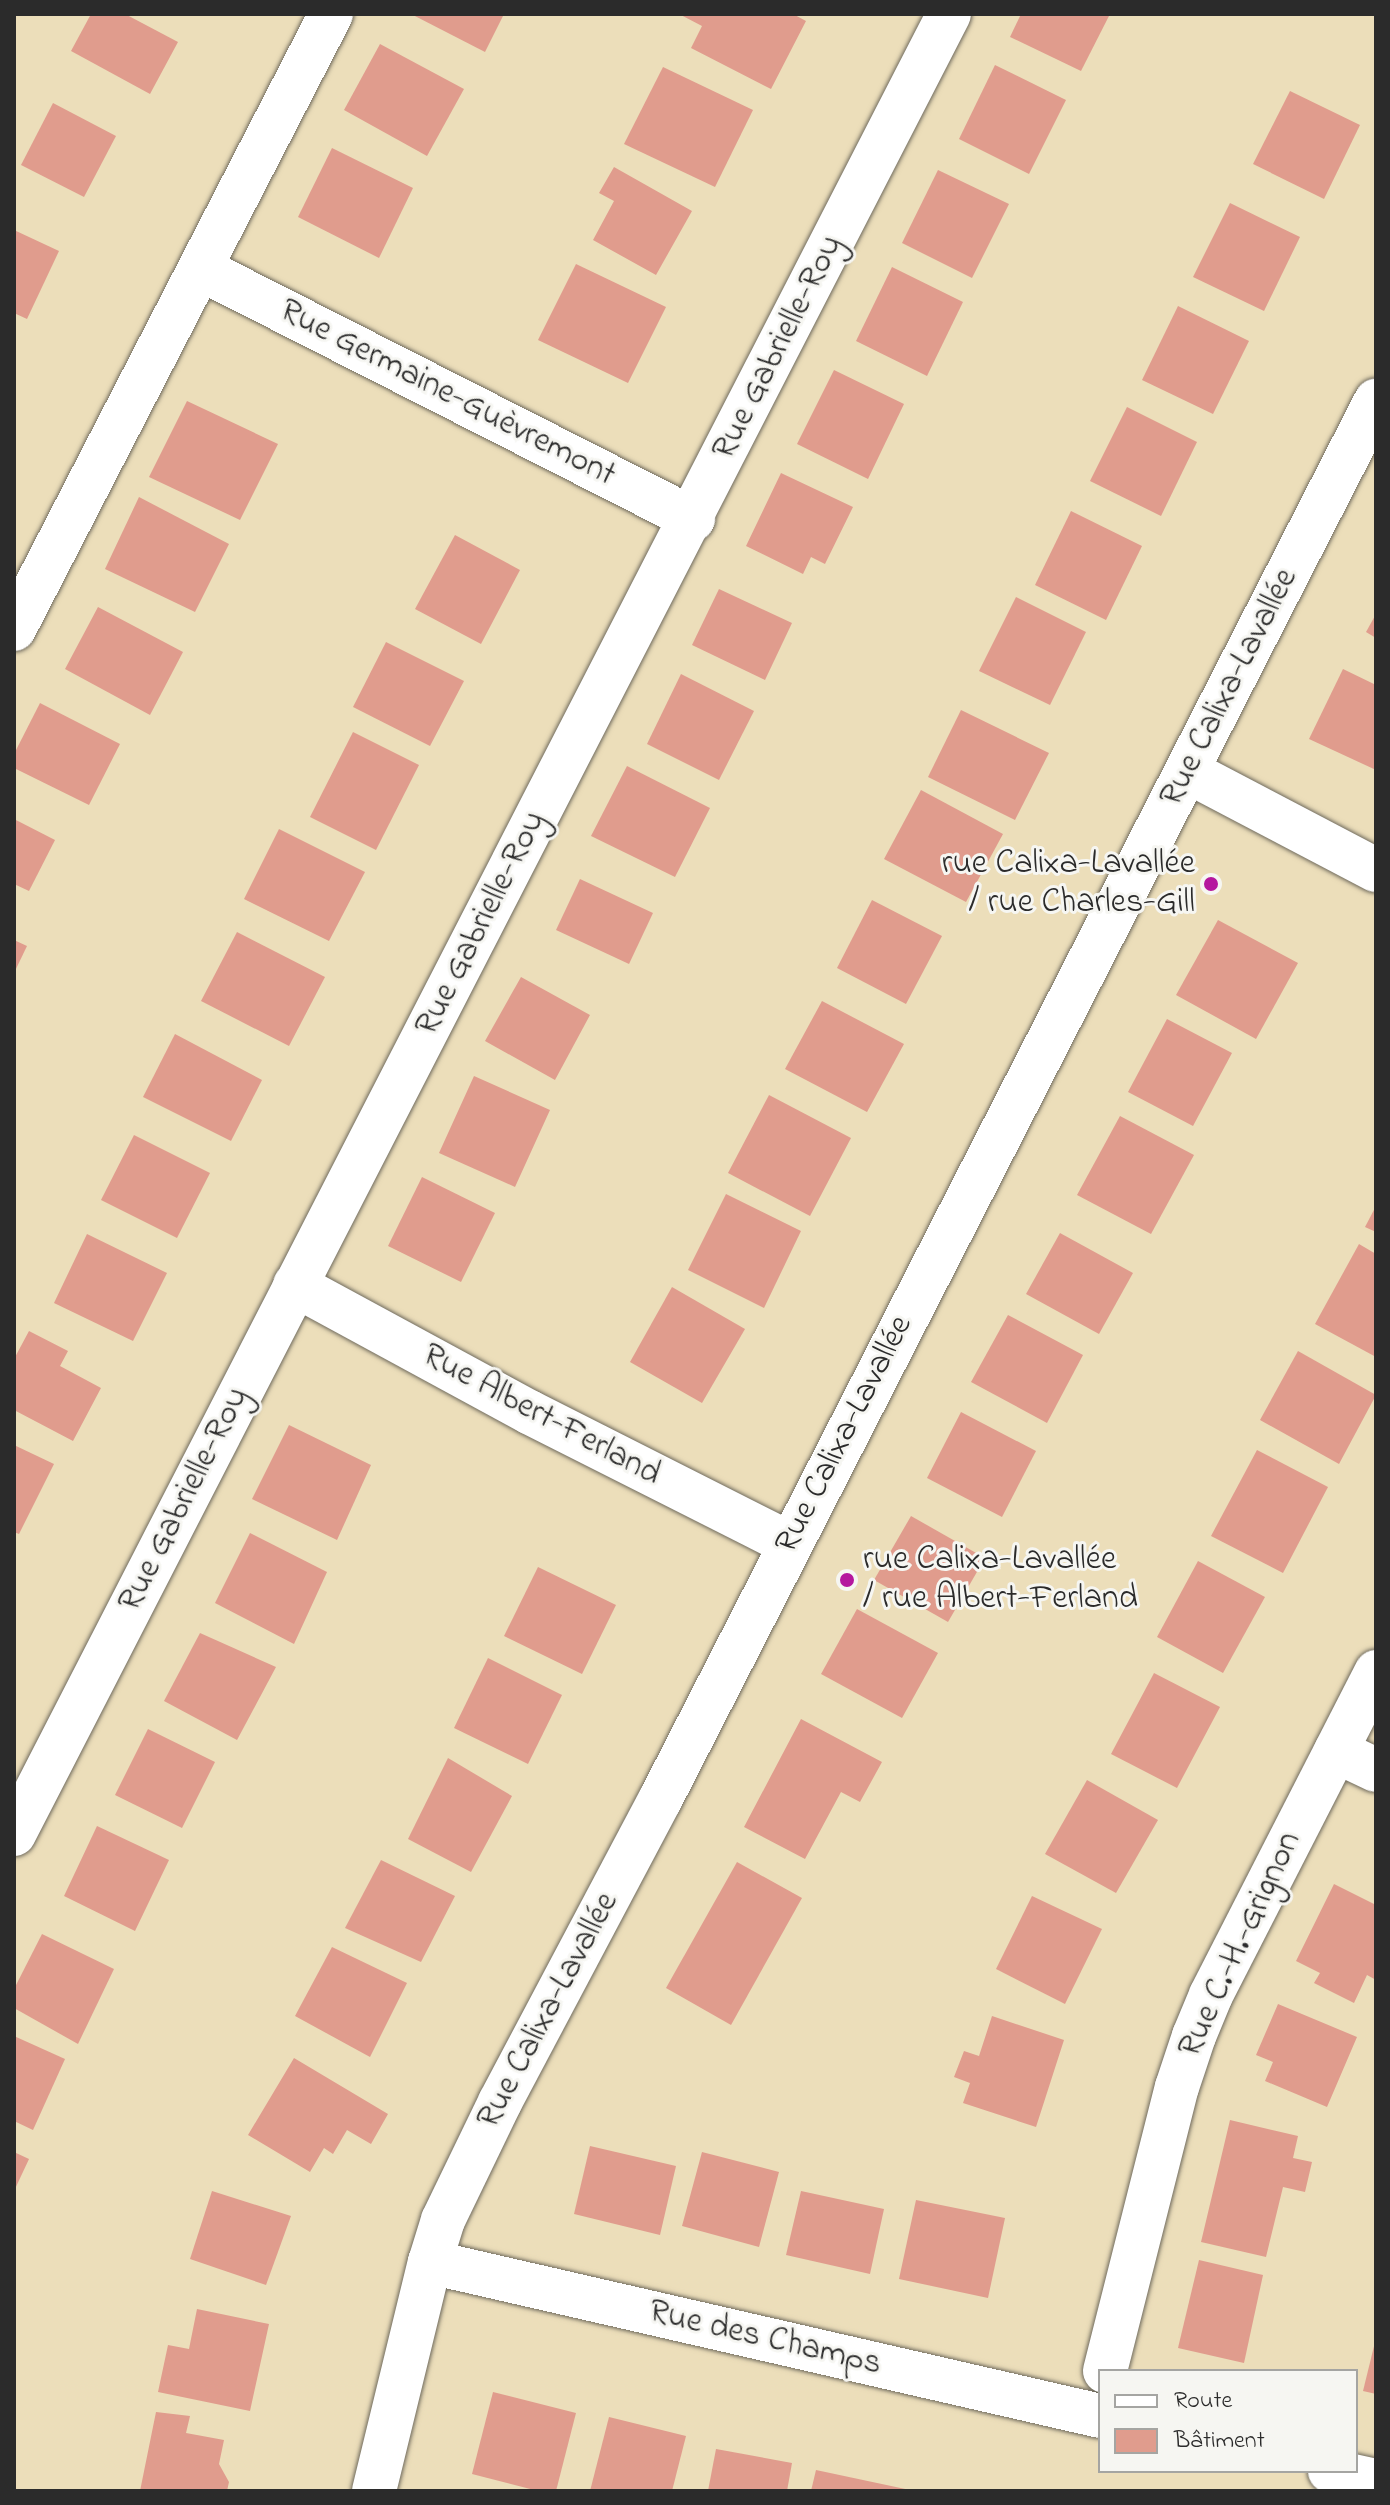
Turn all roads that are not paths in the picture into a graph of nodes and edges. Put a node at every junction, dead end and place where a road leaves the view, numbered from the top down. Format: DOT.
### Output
graph roads {
  1 [pos="331,14"];
  2 [pos="949,14"];
  3 [pos="201,269"];
  4 [pos="1376,401"];
  5 [pos="693,519"];
  6 [pos="14,629"];
  7 [pos="1189,772"];
  8 [pos="1376,870"];
  9 [pos="295,1285"];
  10 [pos="788,1543"];
  11 [pos="1376,1672"];
  12 [pos="1336,1751"];
  13 [pos="1376,1770"];
  14 [pos="14,1834"];
  15 [pos="430,2262"];
  16 [pos="1106,2369"];
  17 [pos="1098,2408"];
  18 [pos="1339,2473"];
  19 [pos="1376,2481"];
  20 [pos="374,2491"];
  1 -- 3 [label="street"];
  2 -- 5 [label="street, Rue Gabrielle-Roy"];
  3 -- 5 [label="street, Rue Germaine-Guèvremont"];
  3 -- 6 [label="street"];
  4 -- 7 [label="street, Rue Calixa-Lavallée"];
  5 -- 9 [label="street, Rue Gabrielle-Roy"];
  7 -- 8 [label="street"];
  7 -- 10 [label="street, Rue Calixa-Lavallée"];
  9 -- 10 [label="street, Rue Albert-Ferland"];
  9 -- 14 [label="street, Rue Gabrielle-Roy"];
  10 -- 15 [label="street, Rue Calixa-Lavallée"];
  11 -- 12 [label="street, Rue C.-H.-Grignon"];
  12 -- 13 [label="street"];
  12 -- 16 [label="street, Rue C.-H.-Grignon"];
  15 -- 17 [label="street, Rue des Champs"];
  15 -- 20 [label="street, Rue Calixa-Lavallée"];
  18 -- 19 [label="street"];
}
